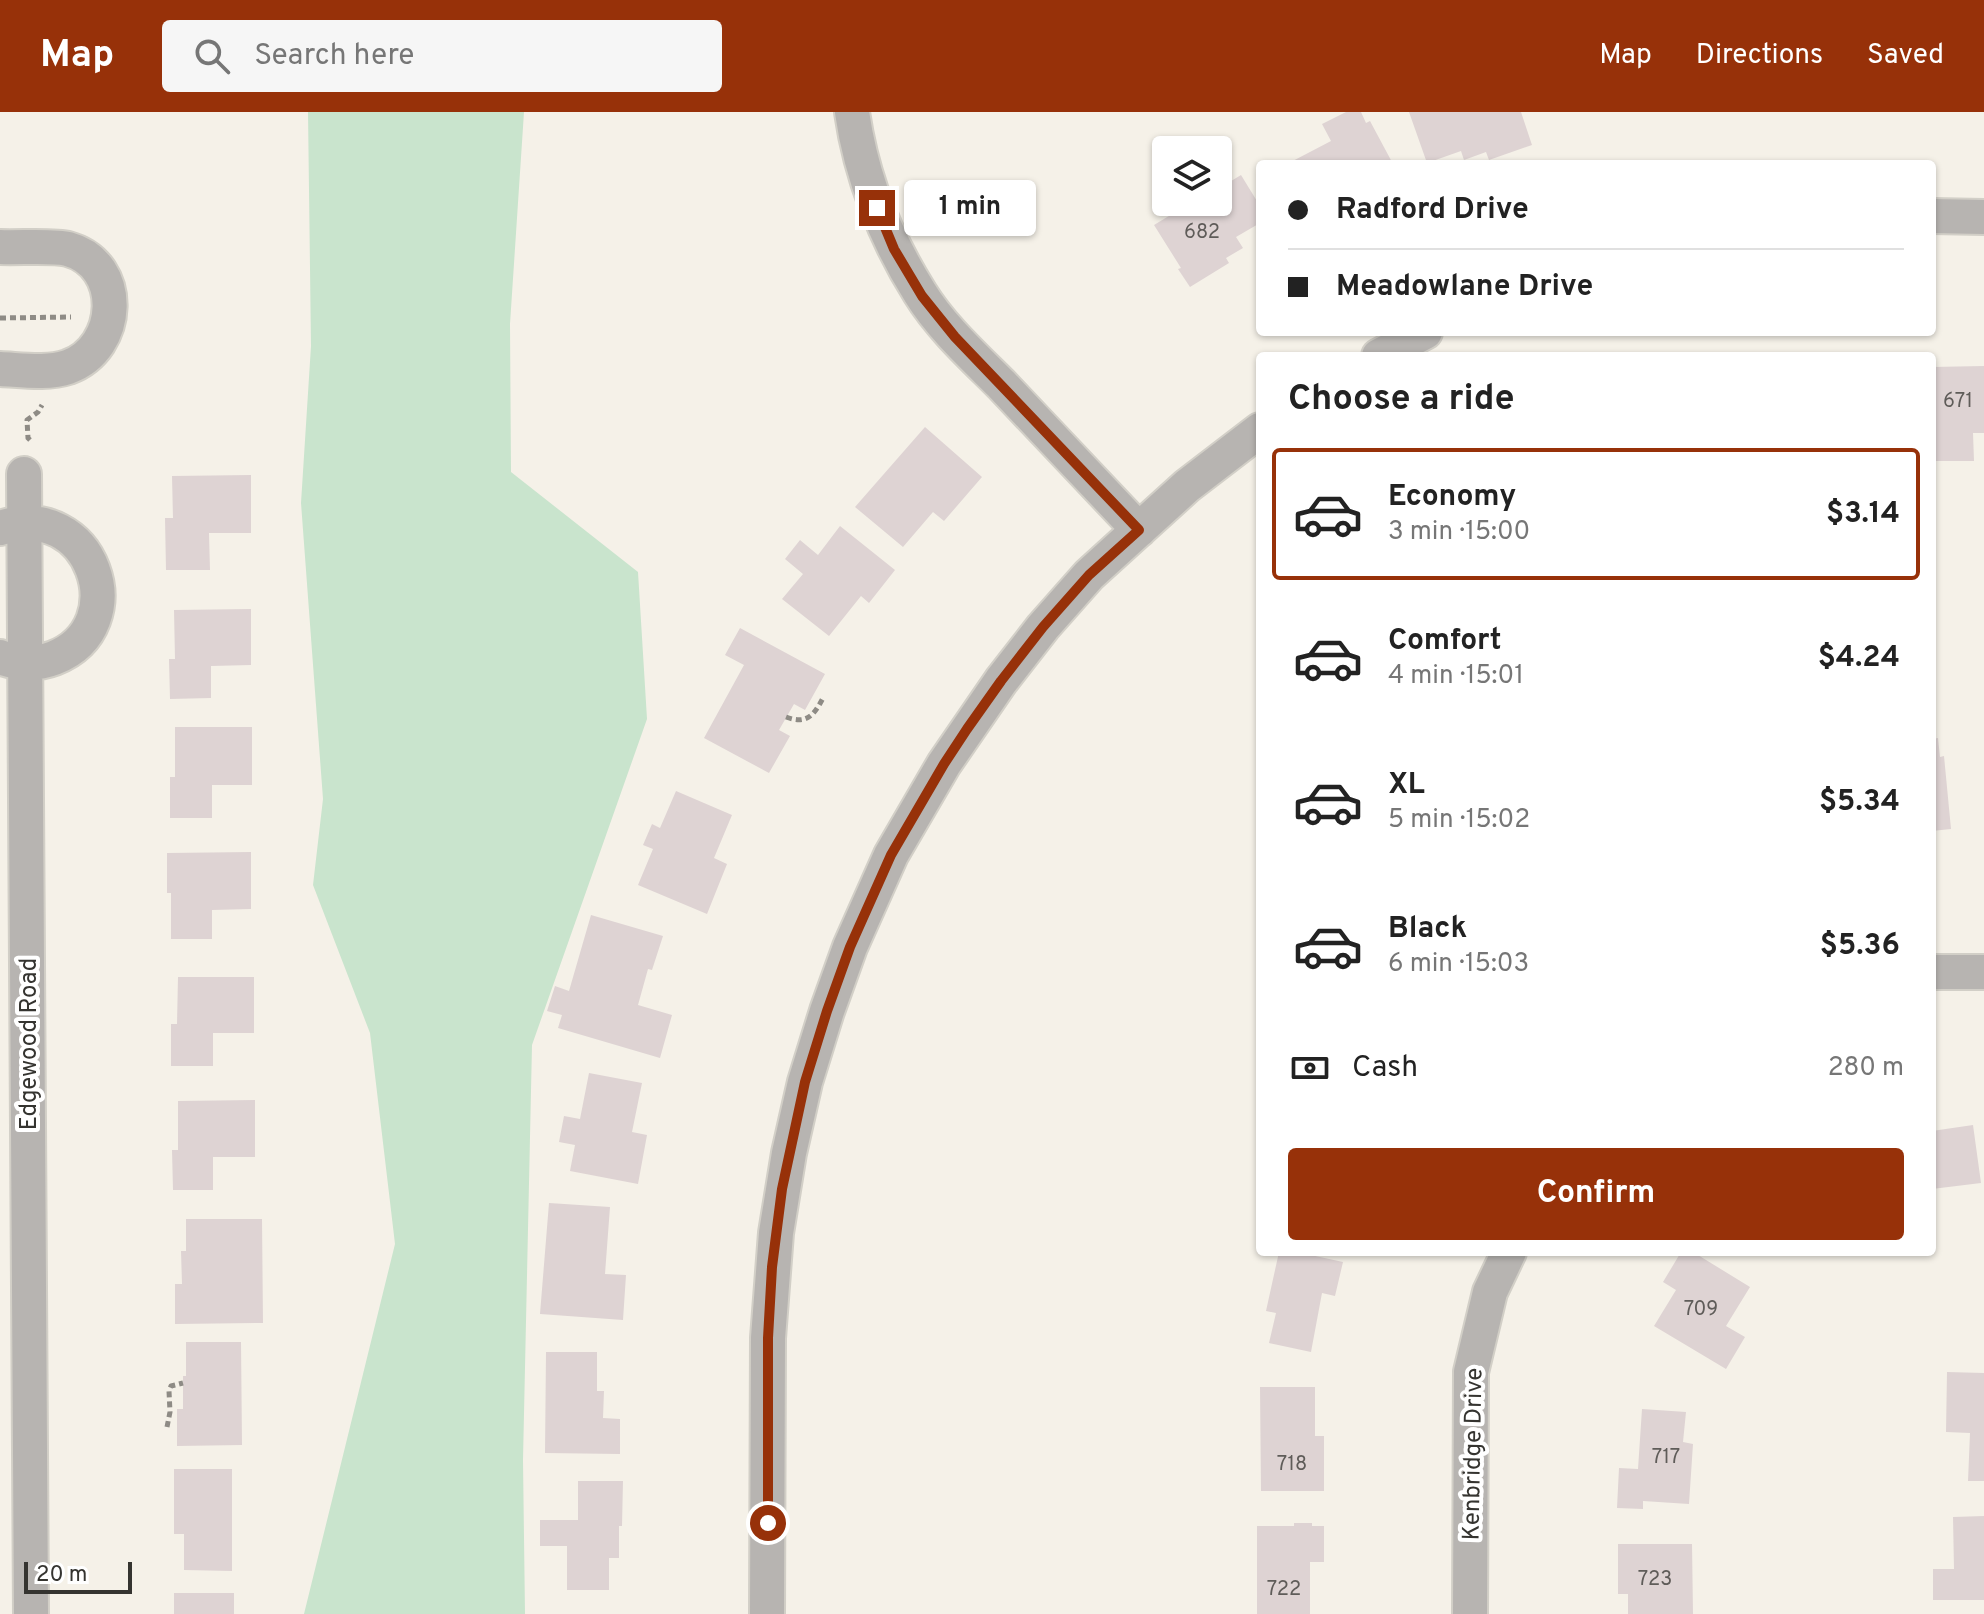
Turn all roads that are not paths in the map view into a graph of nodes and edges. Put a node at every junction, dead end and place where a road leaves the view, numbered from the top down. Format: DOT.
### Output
graph roads {
  1 [pos="852,112"];
  2 [pos="1936,216"];
  3 [pos="1984,217"];
  4 [pos="0,247"];
  5 [pos="1417,336"];
  6 [pos="1387,352"];
  7 [pos="0,369"];
  8 [pos="1256,433"];
  9 [pos="24,474"];
  10 [pos="12,525"];
  11 [pos="1139,530"];
  12 [pos="12,660"];
  13 [pos="1936,972"];
  14 [pos="1984,972"];
  15 [pos="1507,1256"];
  16 [pos="31,1614"];
  17 [pos="767,1614"];
  18 [pos="1470,1614"];
  1 -- 11 [label="street"];
  2 -- 3 [label="street"];
  4 -- 7 [label="street"];
  5 -- 6 [label="street"];
  8 -- 11 [label="street"];
  9 -- 10 [label="street, Edgewood Road"];
  10 -- 12 [label="street, Edgewood Road"];
  10 -- 12 [label="street"];
  11 -- 17 [label="street"];
  12 -- 16 [label="street, Edgewood Road"];
  13 -- 14 [label="street"];
  15 -- 18 [label="street, Kenbridge Drive"];
}
